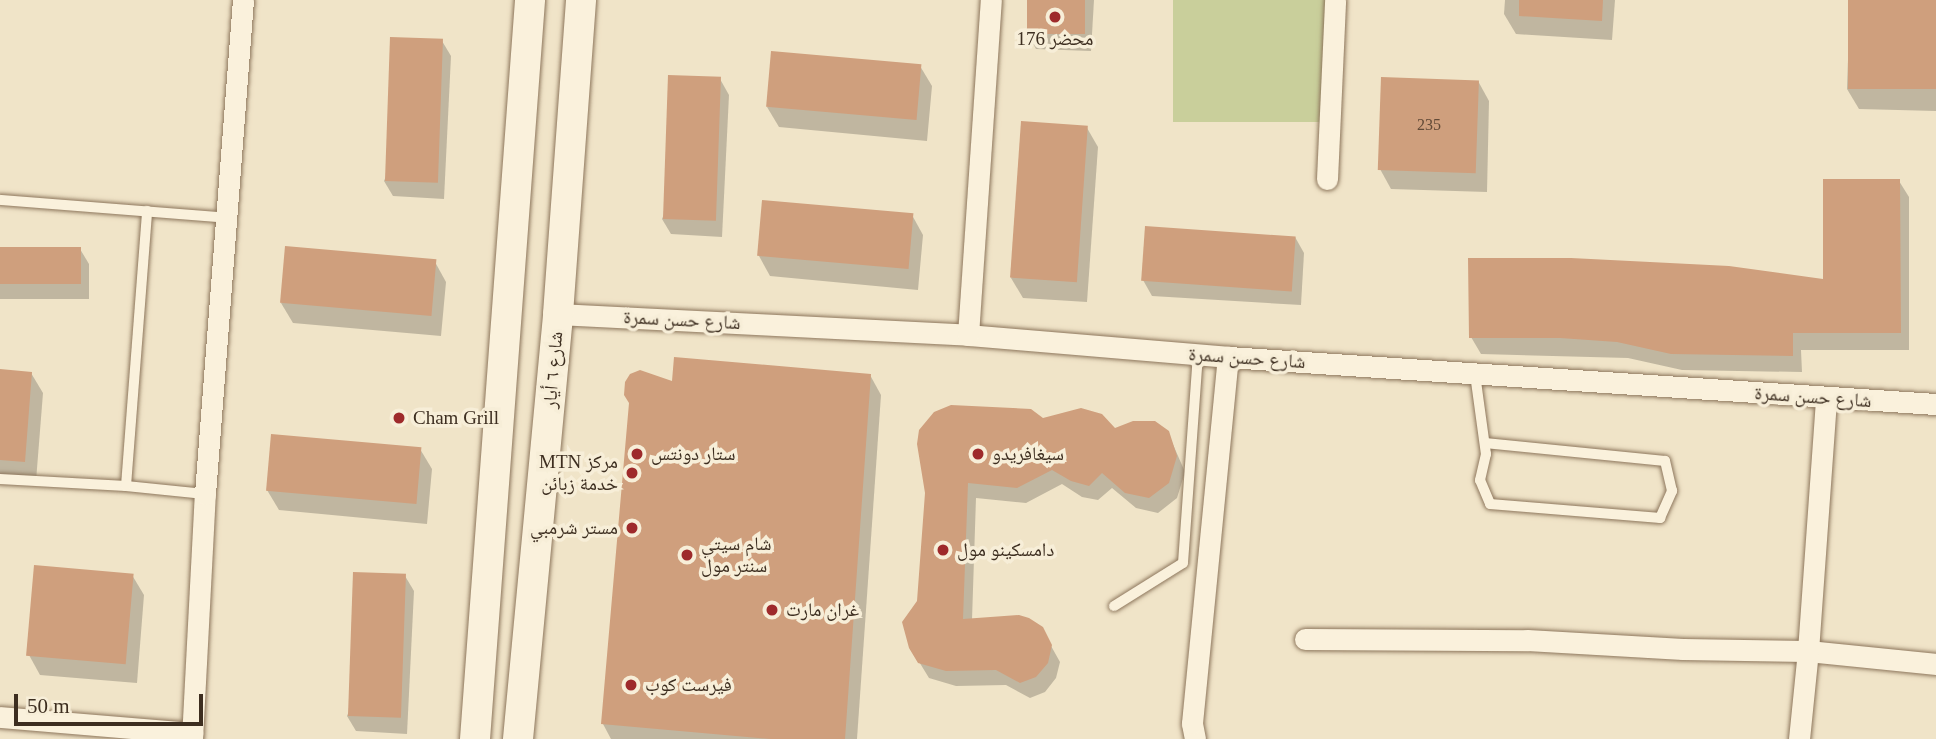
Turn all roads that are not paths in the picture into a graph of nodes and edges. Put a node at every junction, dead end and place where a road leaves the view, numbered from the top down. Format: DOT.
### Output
graph roads {
  1 [pos="243,0"];
  2 [pos="530,0"];
  3 [pos="581,0"];
  4 [pos="989,0"];
  5 [pos="1335,0"];
  6 [pos="1327,179"];
  7 [pos="0,200"];
  8 [pos="147,211"];
  9 [pos="228,218"];
  10 [pos="558,314"];
  11 [pos="968,335"];
  12 [pos="1199,354"];
  13 [pos="1228,357"];
  14 [pos="1475,374"];
  15 [pos="1826,398"];
  16 [pos="1936,404"];
  17 [pos="1485,443"];
  18 [pos="0,479"];
  19 [pos="126,486"];
  20 [pos="205,494"];
  21 [pos="1114,606"];
  22 [pos="1305,639"];
  23 [pos="1808,651"];
  24 [pos="1936,664"];
  25 [pos="0,717"];
  26 [pos="192,736"];
  27 [pos="475,739"];
  28 [pos="518,739"];
  29 [pos="1195,739"];
  30 [pos="1799,739"];
  1 -- 9 [label="street"];
  2 -- 27 [label="main road"];
  3 -- 10 [label="main road, شارع ٦ أيار"];
  4 -- 11 [label="street"];
  5 -- 6 [label="street"];
  7 -- 8 [label="lane"];
  8 -- 9 [label="lane"];
  8 -- 19 [label="lane"];
  9 -- 20 [label="street"];
  10 -- 11 [label="street, شارع حسن سمرة"];
  10 -- 28 [label="main road, شارع ٦ أيار"];
  11 -- 12 [label="street, شارع حسن سمرة"];
  12 -- 13 [label="street, شارع حسن سمرة"];
  12 -- 21 [label="lane"];
  13 -- 14 [label="street, شارع حسن سمرة"];
  13 -- 29 [label="street"];
  14 -- 15 [label="street, شارع حسن سمرة"];
  14 -- 17 [label="lane"];
  15 -- 16 [label="street, شارع حسن سمرة"];
  15 -- 23 [label="street"];
  17 -- 17 [label="lane"];
  18 -- 19 [label="lane"];
  19 -- 20 [label="lane"];
  20 -- 26 [label="street"];
  22 -- 23 [label="street"];
  23 -- 24 [label="street"];
  23 -- 30 [label="street"];
  25 -- 26 [label="street"];
}
